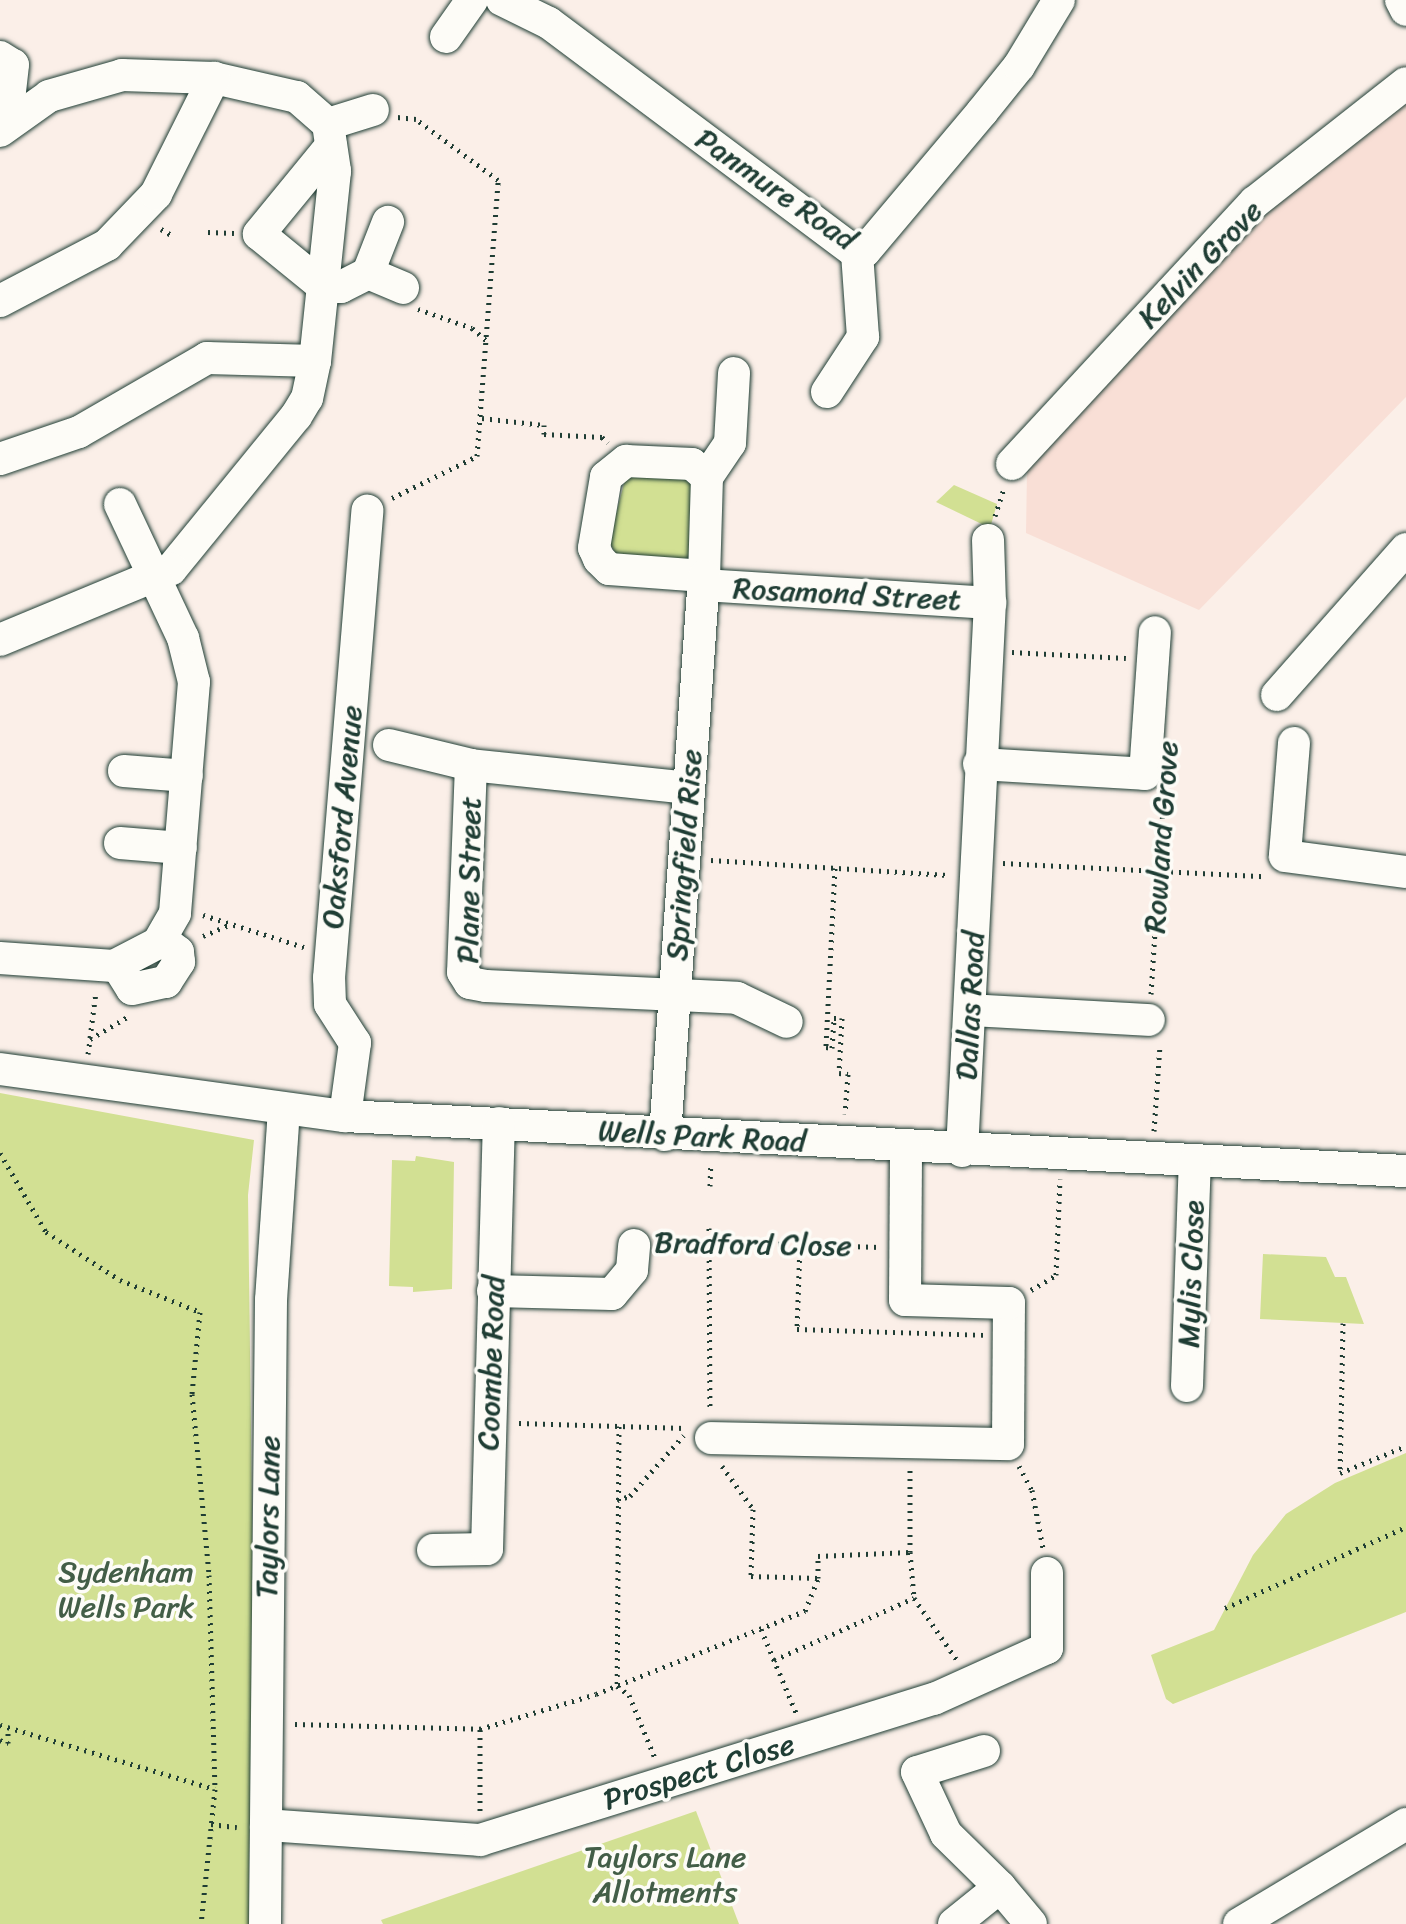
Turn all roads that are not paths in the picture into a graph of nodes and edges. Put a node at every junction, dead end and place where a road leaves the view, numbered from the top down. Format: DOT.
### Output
graph roads {
  1 [pos="472,0"];
  2 [pos="502,0"];
  3 [pos="1059,0"];
  4 [pos="1401,0"];
  5 [pos="1406,10"];
  6 [pos="446,37"];
  7 [pos="0,57"];
  8 [pos="214,78"];
  9 [pos="1406,83"];
  10 [pos="373,110"];
  11 [pos="3,128"];
  12 [pos="329,135"];
  13 [pos="388,222"];
  14 [pos="857,253"];
  15 [pos="368,273"];
  16 [pos="324,287"];
  17 [pos="401,288"];
  18 [pos="0,301"];
  19 [pos="315,361"];
  20 [pos="734,373"];
  21 [pos="827,392"];
  22 [pos="0,459"];
  23 [pos="1012,464"];
  24 [pos="707,477"];
  25 [pos="120,504"];
  26 [pos="367,511"];
  27 [pos="988,540"];
  28 [pos="1406,549"];
  29 [pos="156,577"];
  30 [pos="703,581"];
  31 [pos="990,603"];
  32 [pos="0,640"];
  33 [pos="1155,646"];
  34 [pos="1277,695"];
  35 [pos="1294,743"];
  36 [pos="389,745"];
  37 [pos="979,764"];
  38 [pos="471,765"];
  39 [pos="124,771"];
  40 [pos="187,776"];
  41 [pos="689,788"];
  42 [pos="120,843"];
  43 [pos="181,848"];
  44 [pos="1406,872"];
  45 [pos="161,939"];
  46 [pos="0,958"];
  47 [pos="108,965"];
  48 [pos="674,996"];
  49 [pos="970,1010"];
  50 [pos="1149,1020"];
  51 [pos="787,1022"];
  52 [pos="0,1069"];
  53 [pos="284,1110"];
  54 [pos="345,1116"];
  55 [pos="499,1123"];
  56 [pos="665,1135"];
  57 [pos="906,1148"];
  58 [pos="962,1151"];
  59 [pos="1195,1162"];
  60 [pos="1406,1171"];
  61 [pos="634,1245"];
  62 [pos="493,1291"];
  63 [pos="1187,1386"];
  64 [pos="701,1433"];
  65 [pos="433,1550"];
  66 [pos="1047,1573"];
  67 [pos="984,1751"];
  68 [pos="1406,1824"];
  69 [pos="266,1825"];
  70 [pos="1000,1887"];
  71 [pos="265,1924"];
  72 [pos="954,1924"];
  73 [pos="1031,1924"];
  74 [pos="1239,1924"];
  1 -- 6 [label="street"];
  2 -- 14 [label="street, Panmure Road"];
  3 -- 14 [label="street, Panmure Road"];
  4 -- 5 [label="street"];
  7 -- 11 [label="street"];
  8 -- 11 [label="street"];
  8 -- 12 [label="street"];
  8 -- 18 [label="street"];
  9 -- 23 [label="street, Kelvin Grove"];
  10 -- 12 [label="street"];
  12 -- 16 [label="street"];
  12 -- 16 [label="street"];
  13 -- 15 [label="street"];
  14 -- 21 [label="street"];
  15 -- 16 [label="street"];
  15 -- 17 [label="street"];
  16 -- 19 [label="street"];
  19 -- 22 [label="street"];
  19 -- 29 [label="street"];
  20 -- 24 [label="street"];
  24 -- 30 [label="street, Rosamond Street"];
  24 -- 30 [label="street, Rosamond Street"];
  25 -- 29 [label="street"];
  26 -- 54 [label="street, Oaksford Avenue"];
  27 -- 31 [label="street, Dallas Road"];
  28 -- 34 [label="street"];
  29 -- 32 [label="street"];
  29 -- 40 [label="street"];
  30 -- 31 [label="street, Rosamond Street"];
  30 -- 41 [label="street, Springfield Rise"];
  31 -- 37 [label="street, Dallas Road"];
  33 -- 37 [label="street"];
  35 -- 44 [label="street"];
  36 -- 38 [label="street, Plane Street"];
  37 -- 49 [label="street, Dallas Road"];
  38 -- 41 [label="street, Plane Street"];
  38 -- 48 [label="street, Plane Street"];
  39 -- 40 [label="street"];
  40 -- 43 [label="street"];
  41 -- 48 [label="street, Springfield Rise"];
  42 -- 43 [label="street"];
  43 -- 45 [label="street"];
  45 -- 47 [label="street"];
  45 -- 47 [label="street"];
  46 -- 47 [label="street"];
  48 -- 51 [label="street"];
  48 -- 56 [label="street, Springfield Rise"];
  49 -- 50 [label="street"];
  49 -- 58 [label="street, Dallas Road"];
  52 -- 53 [label="street, Wells Park Road"];
  53 -- 54 [label="street, Wells Park Road"];
  53 -- 69 [label="street, Taylors Lane"];
  54 -- 55 [label="street, Wells Park Road"];
  55 -- 56 [label="street, Wells Park Road"];
  55 -- 62 [label="street, Coombe Road"];
  56 -- 57 [label="street, Wells Park Road"];
  57 -- 58 [label="street, Wells Park Road"];
  57 -- 64 [label="street"];
  58 -- 59 [label="street, Wells Park Road"];
  59 -- 60 [label="street, Wells Park Road"];
  59 -- 63 [label="street, Mylis Close"];
  61 -- 62 [label="street, Bradford Close"];
  62 -- 65 [label="street, Coombe Road"];
  66 -- 69 [label="street, Prospect Close"];
  67 -- 70 [label="street"];
  68 -- 74 [label="street"];
  69 -- 71 [label="street, Taylors Lane"];
  70 -- 72 [label="street"];
  70 -- 73 [label="street"];
}
